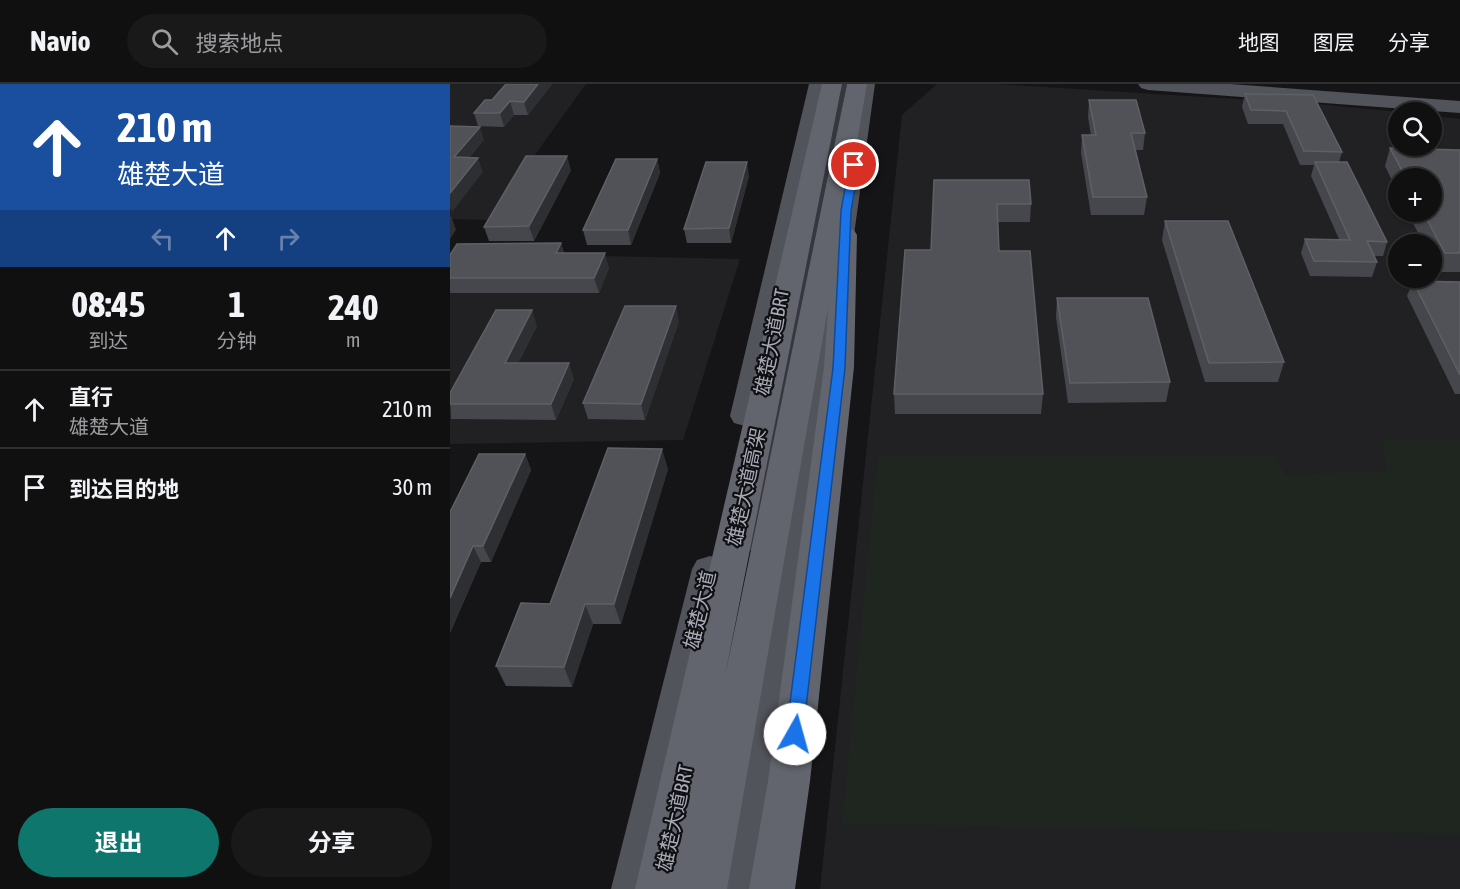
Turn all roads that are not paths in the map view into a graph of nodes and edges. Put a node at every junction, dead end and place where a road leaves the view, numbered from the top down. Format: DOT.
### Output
graph roads {
  1 [pos="819,84"];
  2 [pos="832,84"];
  3 [pos="843,84"];
  4 [pos="857,84"];
  5 [pos="865,84"];
  6 [pos="1148,84"];
  7 [pos="1310,84"];
  8 [pos="1460,95"];
  9 [pos="1460,107"];
  10 [pos="846,211"];
  11 [pos="748,557"];
  12 [pos="634,889"];
  13 [pos="658,889"];
  14 [pos="704,889"];
  15 [pos="731,889"];
  16 [pos="772,889"];
  1 -- 12 [label="main road, 雄楚大道"];
  2 -- 13 [label="highway, 雄楚大道高架"];
  3 -- 11 [label="lane, 雄楚大道BRT"];
  4 -- 14 [label="highway, 雄楚大道高架"];
  5 -- 10 [label="main road"];
  6 -- 9 [label="main road"];
  7 -- 8 [label="main road"];
  10 -- 15 [label="main road"];
  10 -- 16 [label="highway"];
}
